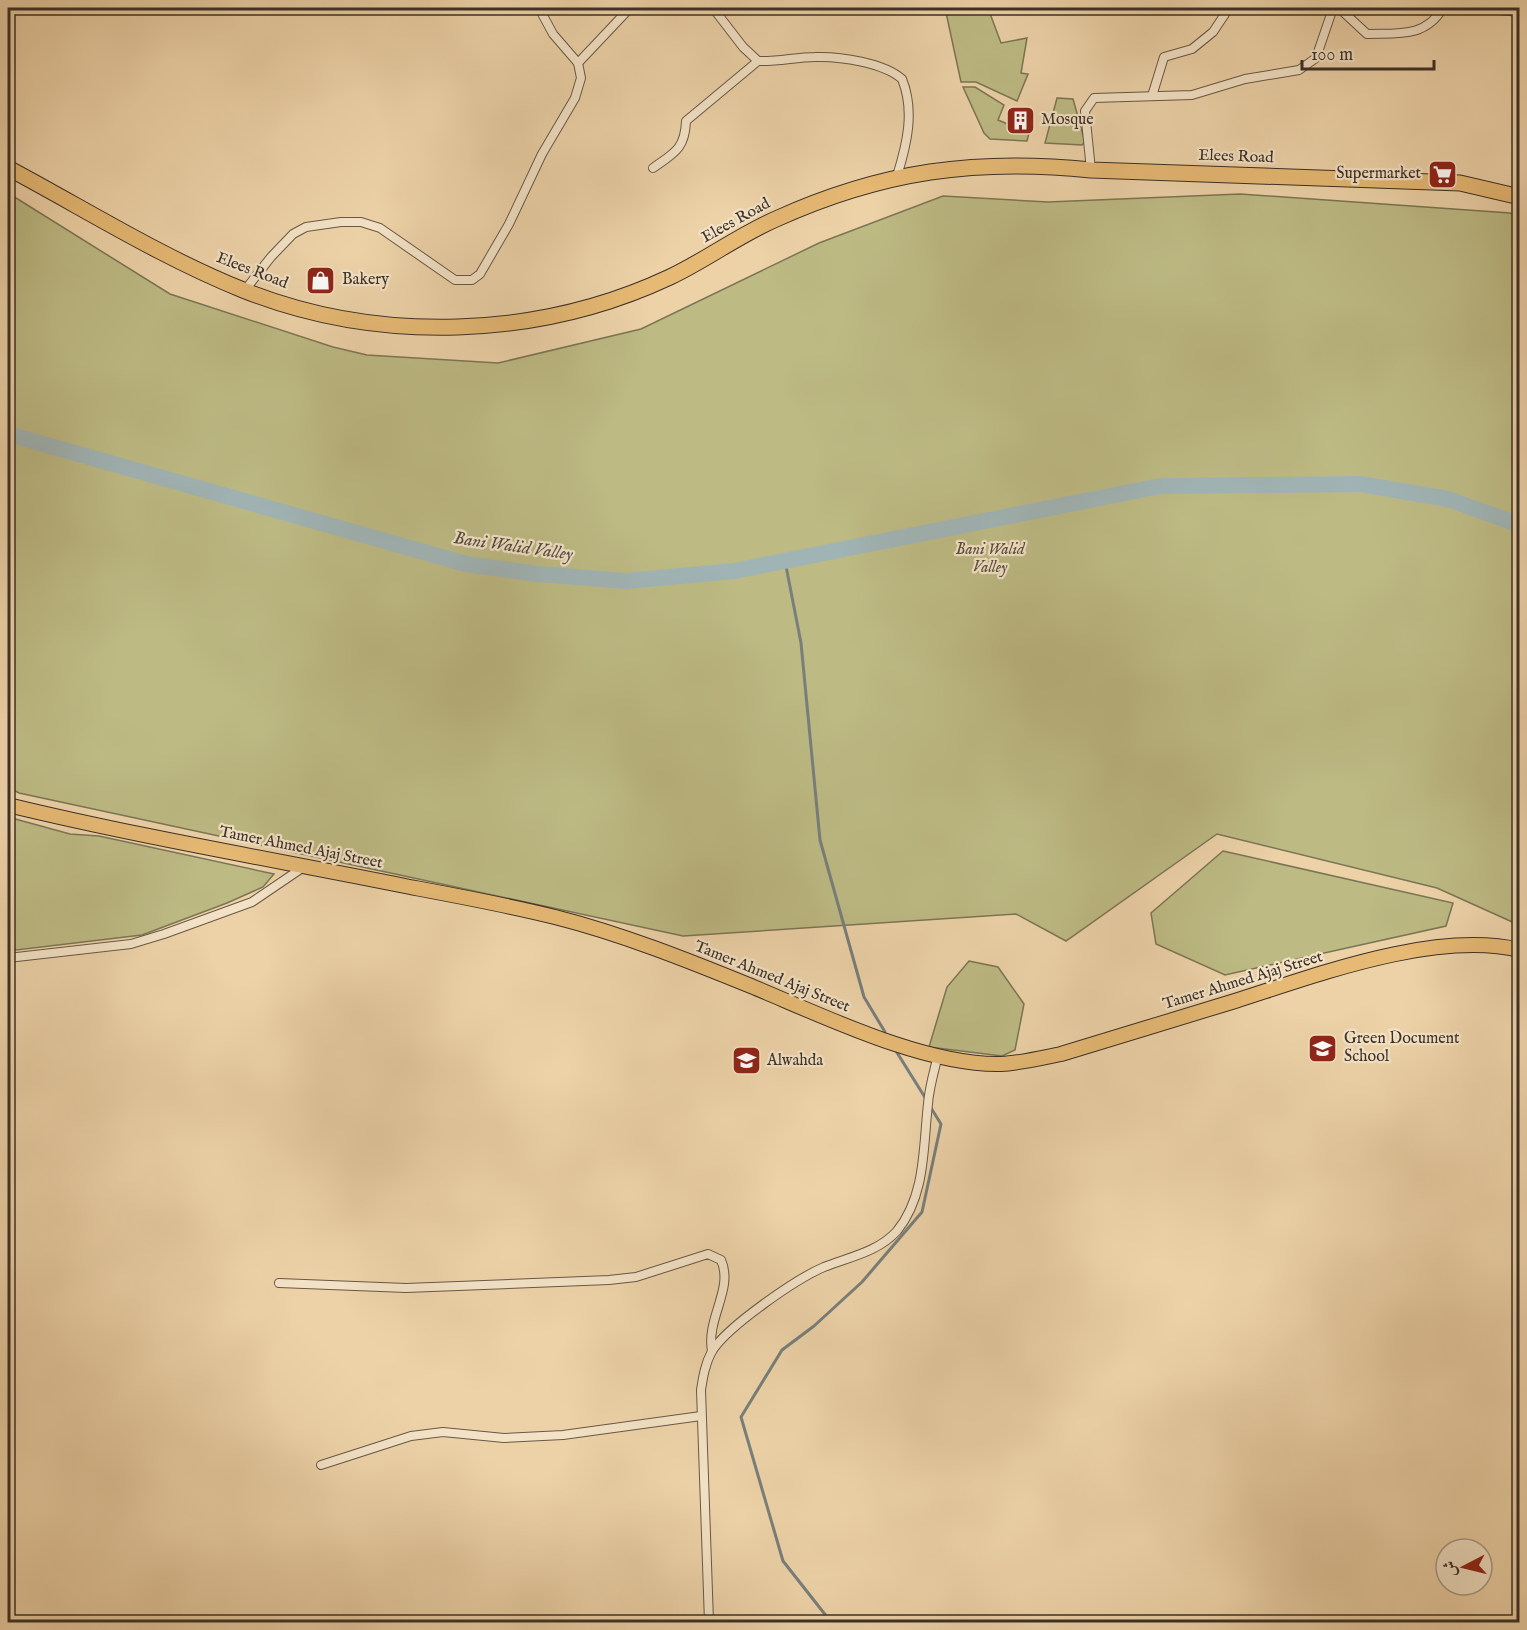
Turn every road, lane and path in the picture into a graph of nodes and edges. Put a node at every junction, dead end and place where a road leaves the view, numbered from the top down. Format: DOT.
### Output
graph roads {
  1 [pos="539,8"];
  2 [pos="630,8"];
  3 [pos="713,8"];
  4 [pos="1229,8"];
  5 [pos="1333,8"];
  6 [pos="1339,8"];
  7 [pos="1443,8"];
  8 [pos="1479,8"];
  9 [pos="1520,12"];
  10 [pos="759,61"];
  11 [pos="578,63"];
  12 [pos="1152,96"];
  13 [pos="8,168"];
  14 [pos="653,168"];
  15 [pos="1091,170"];
  16 [pos="897,176"];
  17 [pos="1520,197"];
  18 [pos="245,290"];
  19 [pos="8,805"];
  20 [pos="306,866"];
  21 [pos="1520,950"];
  22 [pos="8,958"];
  23 [pos="938,1055"];
  24 [pos="279,1283"];
  25 [pos="712,1351"];
  26 [pos="701,1416"];
  27 [pos="321,1465"];
  28 [pos="709,1623"];
  1 -- 11 [label="street"];
  2 -- 11 [label="street"];
  3 -- 10 [label="street"];
  4 -- 12 [label="street"];
  5 -- 12 [label="street"];
  6 -- 7 [label="street"];
  8 -- 9 [label="street"];
  10 -- 14 [label="street"];
  10 -- 16 [label="street"];
  11 -- 18 [label="street"];
  12 -- 15 [label="street"];
  13 -- 18 [label="highway, Elees Road"];
  15 -- 16 [label="highway, Elees Road"];
  15 -- 17 [label="highway, Elees Road"];
  16 -- 18 [label="highway, Elees Road"];
  19 -- 20 [label="main road, Tamer Ahmed Ajaj Street"];
  20 -- 22 [label="street"];
  20 -- 23 [label="main road, Tamer Ahmed Ajaj Street"];
  21 -- 23 [label="main road, Tamer Ahmed Ajaj Street"];
  23 -- 25 [label="street"];
  24 -- 25 [label="street"];
  25 -- 26 [label="street"];
  26 -- 27 [label="street"];
  26 -- 28 [label="street"];
}
